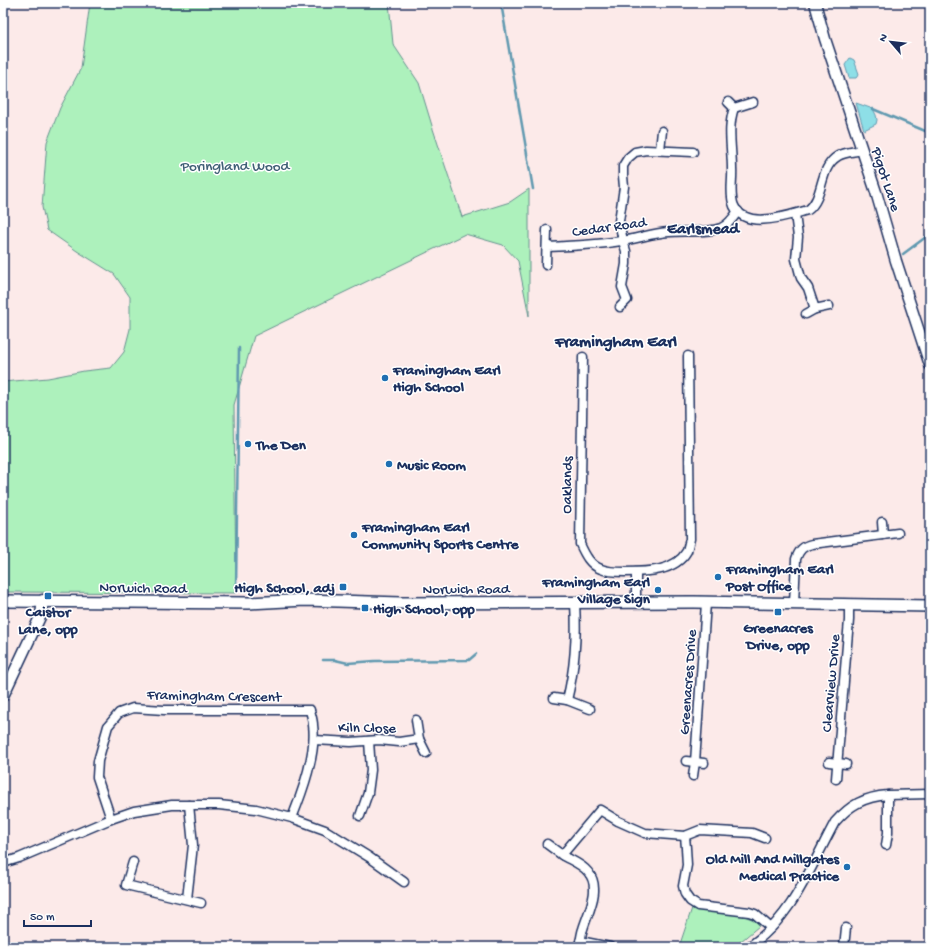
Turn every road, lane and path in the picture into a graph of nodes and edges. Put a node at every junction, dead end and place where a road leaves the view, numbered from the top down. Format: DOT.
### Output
graph roads {
  1 [pos="815,3"];
  2 [pos="753,102"];
  3 [pos="662,131"];
  4 [pos="660,150"];
  5 [pos="862,150"];
  6 [pos="693,152"];
  7 [pos="738,211"];
  8 [pos="795,214"];
  9 [pos="547,230"];
  10 [pos="623,241"];
  11 [pos="547,247"];
  12 [pos="546,265"];
  13 [pos="829,306"];
  14 [pos="620,307"];
  15 [pos="815,310"];
  16 [pos="806,314"];
  17 [pos="584,356"];
  18 [pos="688,356"];
  19 [pos="930,365"];
  20 [pos="882,522"];
  21 [pos="898,533"];
  22 [pos="883,535"];
  23 [pos="636,572"];
  24 [pos="43,600"];
  25 [pos="3,601"];
  26 [pos="575,603"];
  27 [pos="636,603"];
  28 [pos="706,603"];
  29 [pos="794,604"];
  30 [pos="849,605"];
  31 [pos="930,606"];
  32 [pos="3,696"];
  33 [pos="554,698"];
  34 [pos="567,700"];
  35 [pos="590,709"];
  36 [pos="416,720"];
  37 [pos="419,739"];
  38 [pos="314,740"];
  39 [pos="369,741"];
  40 [pos="426,753"];
  41 [pos="686,761"];
  42 [pos="700,762"];
  43 [pos="693,776"];
  44 [pos="836,779"];
  45 [pos="930,794"];
  46 [pos="888,796"];
  47 [pos="189,805"];
  48 [pos="360,816"];
  49 [pos="292,818"];
  50 [pos="110,819"];
  51 [pos="684,836"];
  52 [pos="765,838"];
  53 [pos="547,844"];
  54 [pos="886,845"];
  55 [pos="562,855"];
  56 [pos="3,862"];
  57 [pos="133,862"];
  58 [pos="404,882"];
  59 [pos="187,899"];
  60 [pos="201,903"];
  61 [pos="771,928"];
  62 [pos="846,928"];
  63 [pos="580,944"];
  64 [pos="752,946"];
  65 [pos="610,947"];
  66 [pos="844,947"];
  1 -- 5 [label="street, Pigot Lane"];
  2 -- 7 [label="street"];
  3 -- 4 [label="street"];
  4 -- 6 [label="street"];
  4 -- 10 [label="street"];
  5 -- 8 [label="street"];
  5 -- 19 [label="street, Pigot Lane"];
  7 -- 8 [label="street"];
  7 -- 10 [label="street, Cedar Road"];
  8 -- 15 [label="street"];
  9 -- 11 [label="street"];
  10 -- 11 [label="street, Cedar Road"];
  10 -- 14 [label="street"];
  11 -- 12 [label="street"];
  13 -- 15 [label="street"];
  15 -- 16 [label="street"];
  17 -- 23 [label="street, Oaklands"];
  18 -- 23 [label="street, Oaklands"];
  20 -- 22 [label="street"];
  21 -- 22 [label="street"];
  22 -- 29 [label="street"];
  23 -- 27 [label="street"];
  24 -- 25 [label="main road, Norwich Road"];
  24 -- 26 [label="main road, Norwich Road"];
  24 -- 32 [label="street"];
  26 -- 27 [label="main road, Norwich Road"];
  26 -- 34 [label="street"];
  27 -- 28 [label="main road, Norwich Road"];
  28 -- 29 [label="main road, Norwich Road"];
  28 -- 42 [label="street, Greenacres Drive"];
  29 -- 30 [label="main road, Norwich Road"];
  30 -- 31 [label="main road, Norwich Road"];
  30 -- 44 [label="street, Clearview Drive"];
  33 -- 34 [label="street"];
  34 -- 35 [label="street"];
  36 -- 37 [label="street, Kiln Close"];
  37 -- 39 [label="street, Kiln Close"];
  37 -- 40 [label="street, Kiln Close"];
  38 -- 39 [label="street, Kiln Close"];
  38 -- 49 [label="street, Framingham Crescent"];
  38 -- 50 [label="street, Framingham Crescent"];
  39 -- 48 [label="street"];
  41 -- 42 [label="street"];
  42 -- 43 [label="street, Greenacres Drive"];
  45 -- 46 [label="street"];
  46 -- 54 [label="street"];
  46 -- 61 [label="street"];
  47 -- 49 [label="street"];
  47 -- 50 [label="street"];
  47 -- 59 [label="street"];
  49 -- 58 [label="street"];
  50 -- 56 [label="street"];
  51 -- 52 [label="street"];
  51 -- 55 [label="street"];
  51 -- 61 [label="street"];
  53 -- 55 [label="street"];
  55 -- 63 [label="street"];
  57 -- 59 [label="street"];
  59 -- 60 [label="street"];
  61 -- 64 [label="street"];
  62 -- 66 [label="street"];
  63 -- 65 [label="street"];
}
